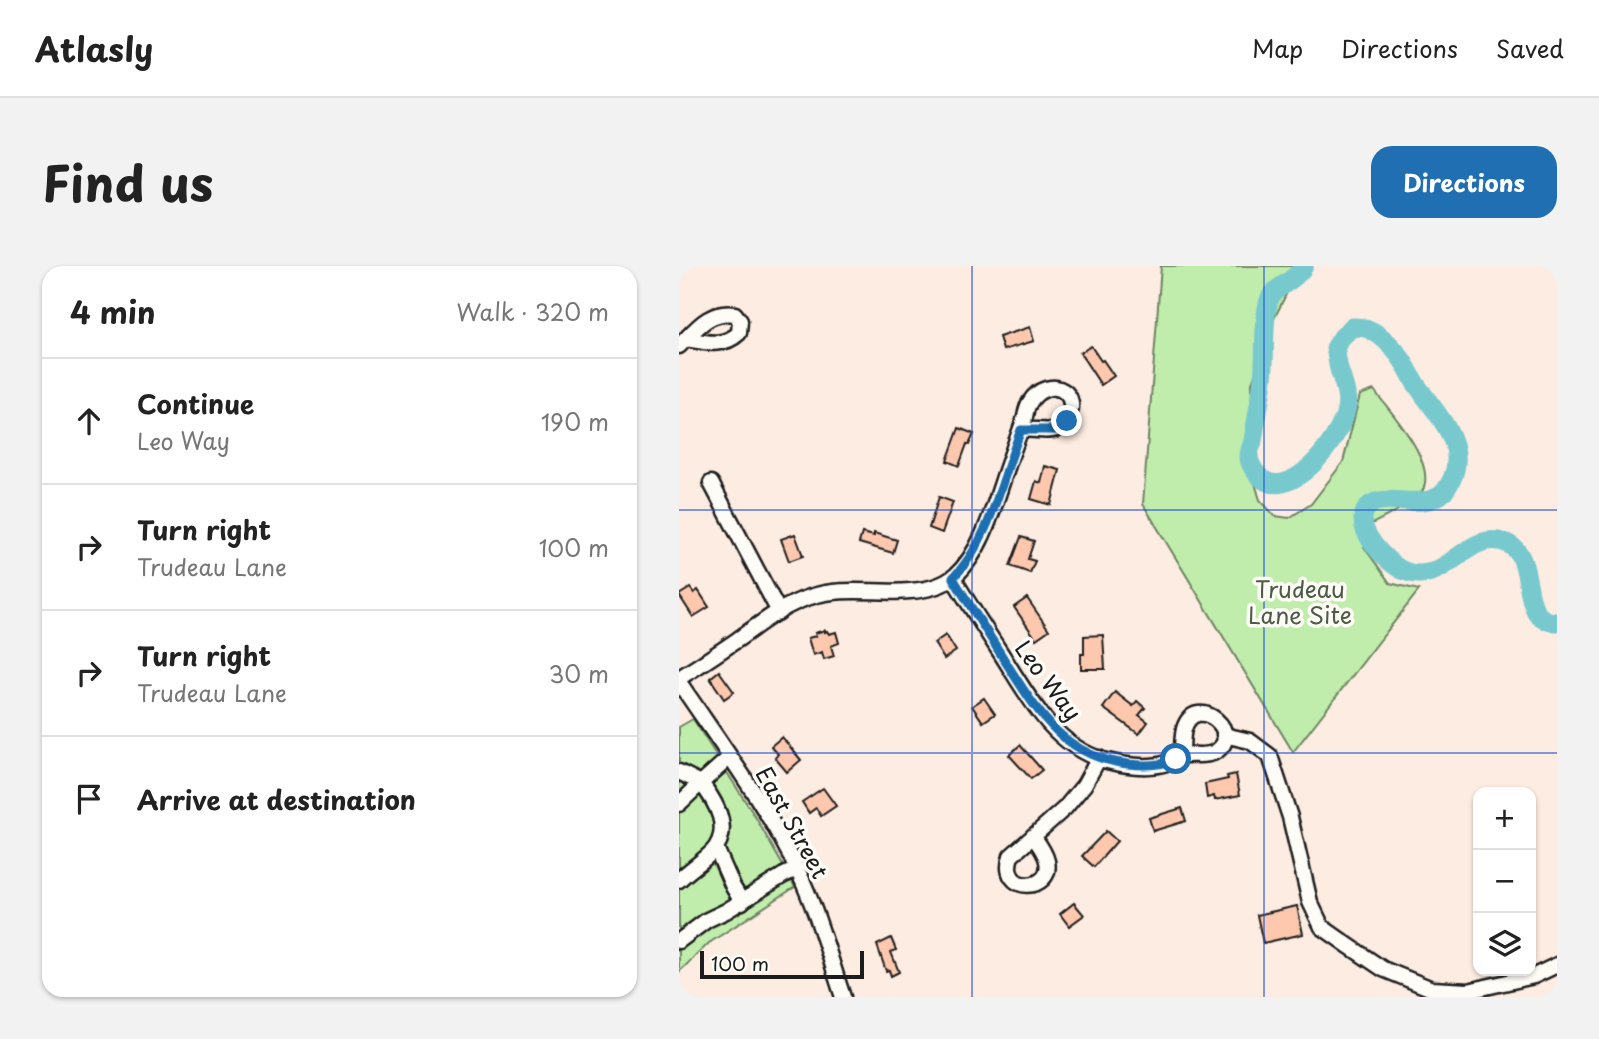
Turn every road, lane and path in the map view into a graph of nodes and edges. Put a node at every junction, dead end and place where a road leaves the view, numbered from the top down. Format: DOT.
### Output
graph roads {
  1 [pos="1021,430"];
  2 [pos="711,483"];
  3 [pos="953,578"];
  4 [pos="779,612"];
  5 [pos="679,680"];
  6 [pos="1224,736"];
  7 [pos="1182,755"];
  8 [pos="729,758"];
  9 [pos="1099,758"];
  10 [pos="679,772"];
  11 [pos="701,783"];
  12 [pos="679,804"];
  13 [pos="1033,836"];
  14 [pos="716,848"];
  15 [pos="797,869"];
  16 [pos="679,880"];
  17 [pos="742,902"];
  18 [pos="679,941"];
  19 [pos="1557,965"];
  20 [pos="843,997"];
  1 -- 3 [label="street"];
  2 -- 4 [label="street"];
  3 -- 4 [label="street"];
  3 -- 9 [label="street, Leo Way"];
  4 -- 5 [label="street"];
  5 -- 8 [label="street, East Street"];
  6 -- 7 [label="street, Leo Way"];
  6 -- 7 [label="street"];
  6 -- 19 [label="street"];
  7 -- 9 [label="street, Leo Way"];
  8 -- 11 [label="street"];
  8 -- 15 [label="street, East Street"];
  9 -- 13 [label="street"];
  10 -- 11 [label="street"];
  11 -- 12 [label="street"];
  11 -- 14 [label="street"];
  14 -- 16 [label="street"];
  14 -- 17 [label="street"];
  15 -- 17 [label="street"];
  15 -- 20 [label="street, East Street"];
  17 -- 18 [label="street"];
}
